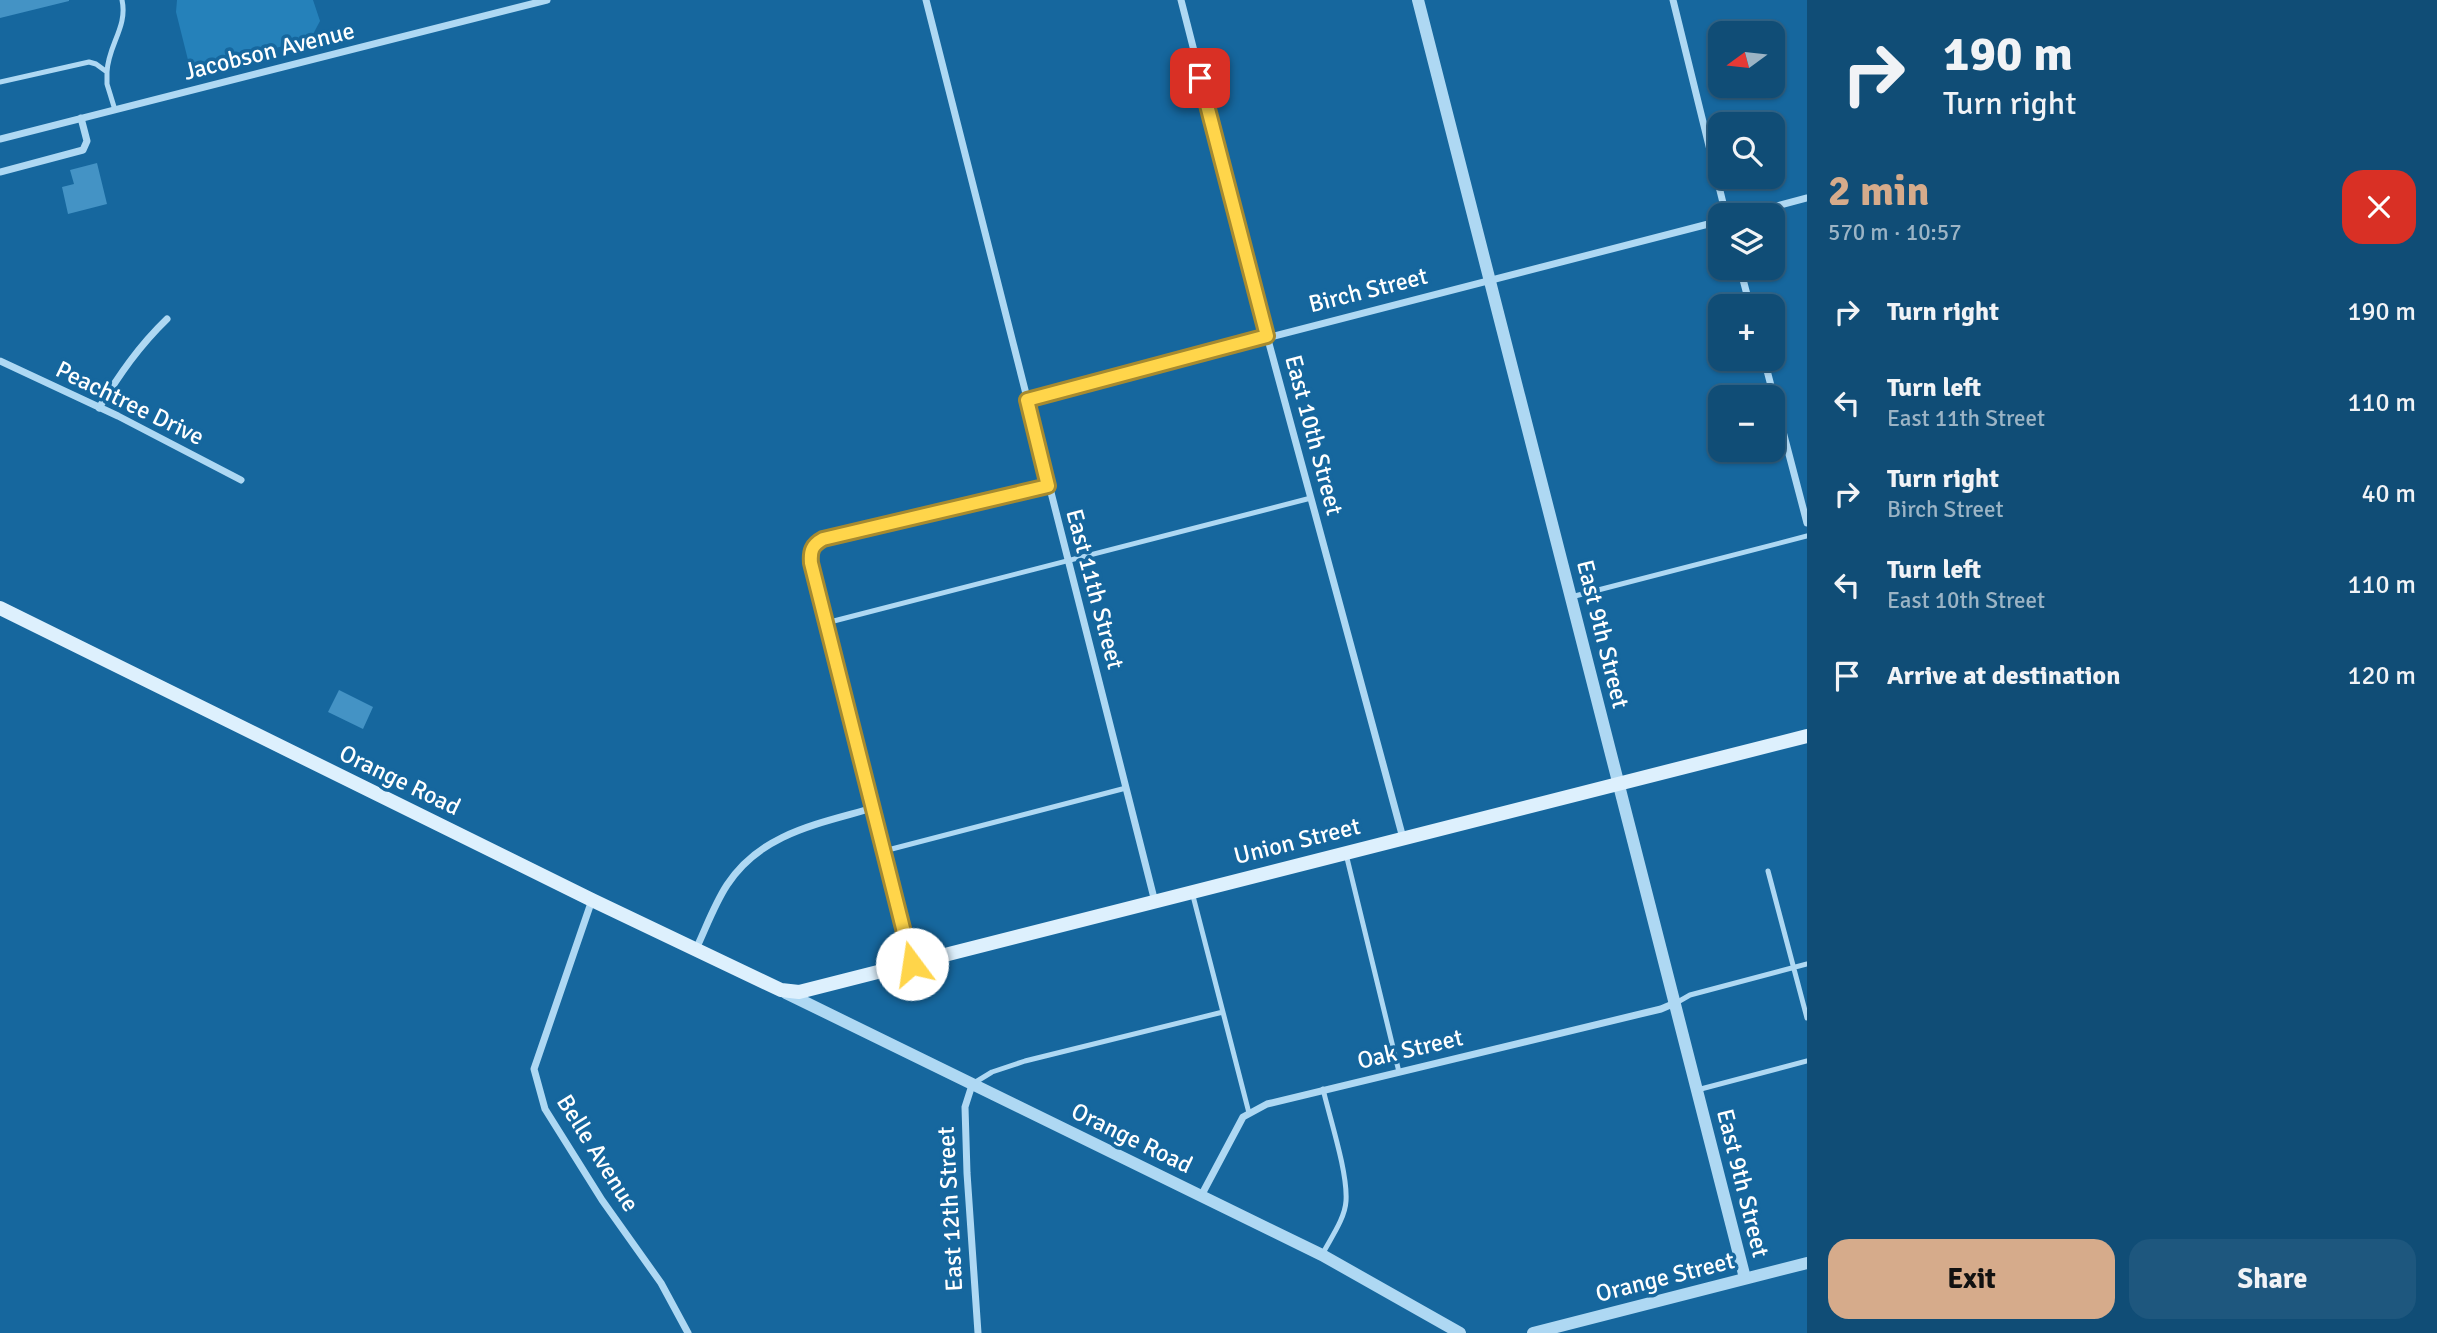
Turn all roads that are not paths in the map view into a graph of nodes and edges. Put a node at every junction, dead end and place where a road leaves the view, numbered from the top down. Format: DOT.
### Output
graph roads {
  1 [pos="122,0"];
  2 [pos="547,0"];
  3 [pos="926,0"];
  4 [pos="1181,0"];
  5 [pos="1418,0"];
  6 [pos="1673,0"];
  7 [pos="521,3"];
  8 [pos="107,72"];
  9 [pos="0,82"];
  10 [pos="115,110"];
  11 [pos="81,118"];
  12 [pos="0,139"];
  13 [pos="0,172"];
  14 [pos="1807,198"];
  15 [pos="1723,203"];
  16 [pos="1785,204"];
  17 [pos="1708,224"];
  18 [pos="1490,279"];
  19 [pos="167,319"];
  20 [pos="1267,336"];
  21 [pos="0,361"];
  22 [pos="1767,371"];
  23 [pos="1027,400"];
  24 [pos="99,408"];
  25 [pos="241,480"];
  26 [pos="1048,486"];
  27 [pos="1311,498"];
  28 [pos="1807,523"];
  29 [pos="1807,536"];
  30 [pos="1068,562"];
  31 [pos="1571,597"];
  32 [pos="0,608"];
  33 [pos="826,623"];
  34 [pos="1807,736"];
  35 [pos="1619,783"];
  36 [pos="1126,788"];
  37 [pos="873,808"];
  38 [pos="1403,838"];
  39 [pos="884,851"];
  40 [pos="1346,852"];
  41 [pos="1768,871"];
  42 [pos="1192,892"];
  43 [pos="592,900"];
  44 [pos="1155,902"];
  45 [pos="696,950"];
  46 [pos="912,964"];
  47 [pos="1807,964"];
  48 [pos="1793,967"];
  49 [pos="781,990"];
  50 [pos="799,992"];
  51 [pos="1675,1003"];
  52 [pos="1223,1012"];
  53 [pos="1807,1018"];
  54 [pos="1807,1061"];
  55 [pos="1399,1072"];
  56 [pos="972,1085"];
  57 [pos="1324,1089"];
  58 [pos="1697,1090"];
  59 [pos="1249,1113"];
  60 [pos="1201,1197"];
  61 [pos="1322,1255"];
  62 [pos="1807,1263"];
  63 [pos="1745,1278"];
  64 [pos="688,1333"];
  65 [pos="978,1333"];
  66 [pos="1460,1333"];
  67 [pos="1533,1333"];
  1 -- 8 [label="lane"];
  2 -- 7 [label="street, Jacobson Avenue"];
  3 -- 23 [label="street, East 11th Street"];
  4 -- 20 [label="street, East 10th Street"];
  5 -- 18 [label="street, East 9th Street"];
  6 -- 15 [label="street"];
  7 -- 10 [label="street, Jacobson Avenue"];
  8 -- 9 [label="lane"];
  8 -- 10 [label="lane"];
  10 -- 11 [label="street, Jacobson Avenue"];
  11 -- 12 [label="street, Jacobson Avenue"];
  11 -- 13 [label="street"];
  14 -- 16 [label="street"];
  17 -- 18 [label="street, Birch Street"];
  18 -- 20 [label="street, Birch Street"];
  18 -- 31 [label="street, East 9th Street"];
  19 -- 24 [label="street"];
  20 -- 23 [label="street, Birch Street"];
  20 -- 27 [label="street, East 10th Street"];
  21 -- 24 [label="street, Peachtree Drive"];
  22 -- 28 [label="street"];
  23 -- 26 [label="street, East 11th Street"];
  24 -- 25 [label="street, Peachtree Drive"];
  26 -- 30 [label="street, East 11th Street"];
  26 -- 33 [label="street"];
  27 -- 30 [label="lane"];
  27 -- 38 [label="street, East 10th Street"];
  29 -- 31 [label="lane"];
  30 -- 33 [label="lane"];
  30 -- 36 [label="street, East 11th Street"];
  31 -- 35 [label="street, East 9th Street"];
  32 -- 43 [label="main road, Orange Road"];
  33 -- 37 [label="street"];
  34 -- 35 [label="main road, Union Street"];
  35 -- 38 [label="main road, Union Street"];
  35 -- 51 [label="street, East 9th Street"];
  36 -- 39 [label="lane"];
  36 -- 44 [label="street, East 11th Street"];
  37 -- 39 [label="street"];
  37 -- 45 [label="street"];
  38 -- 40 [label="main road, Union Street"];
  39 -- 46 [label="street"];
  40 -- 42 [label="main road, Union Street"];
  40 -- 55 [label="lane"];
  41 -- 48 [label="lane"];
  42 -- 44 [label="main road, Union Street"];
  42 -- 52 [label="lane"];
  43 -- 45 [label="main road, Orange Road"];
  43 -- 64 [label="street, Belle Avenue"];
  44 -- 46 [label="main road, Union Street"];
  45 -- 49 [label="main road, Orange Road"];
  46 -- 50 [label="main road, Union Street"];
  47 -- 48 [label="lane"];
  48 -- 51 [label="lane"];
  48 -- 53 [label="lane"];
  49 -- 50 [label="main road, Orange Road"];
  49 -- 56 [label="street, Orange Road"];
  51 -- 55 [label="street, Oak Street"];
  51 -- 58 [label="street, East 9th Street"];
  52 -- 56 [label="lane"];
  52 -- 59 [label="lane"];
  54 -- 58 [label="lane"];
  55 -- 57 [label="street, Oak Street"];
  56 -- 60 [label="street, Orange Road"];
  56 -- 65 [label="street, East 12th Street"];
  57 -- 59 [label="street, Oak Street"];
  57 -- 61 [label="lane"];
  58 -- 63 [label="street, East 9th Street"];
  59 -- 60 [label="street"];
  60 -- 61 [label="street, Orange Road"];
  61 -- 66 [label="street, Orange Road"];
  62 -- 63 [label="street, Orange Street"];
  63 -- 67 [label="street, Orange Street"];
}
